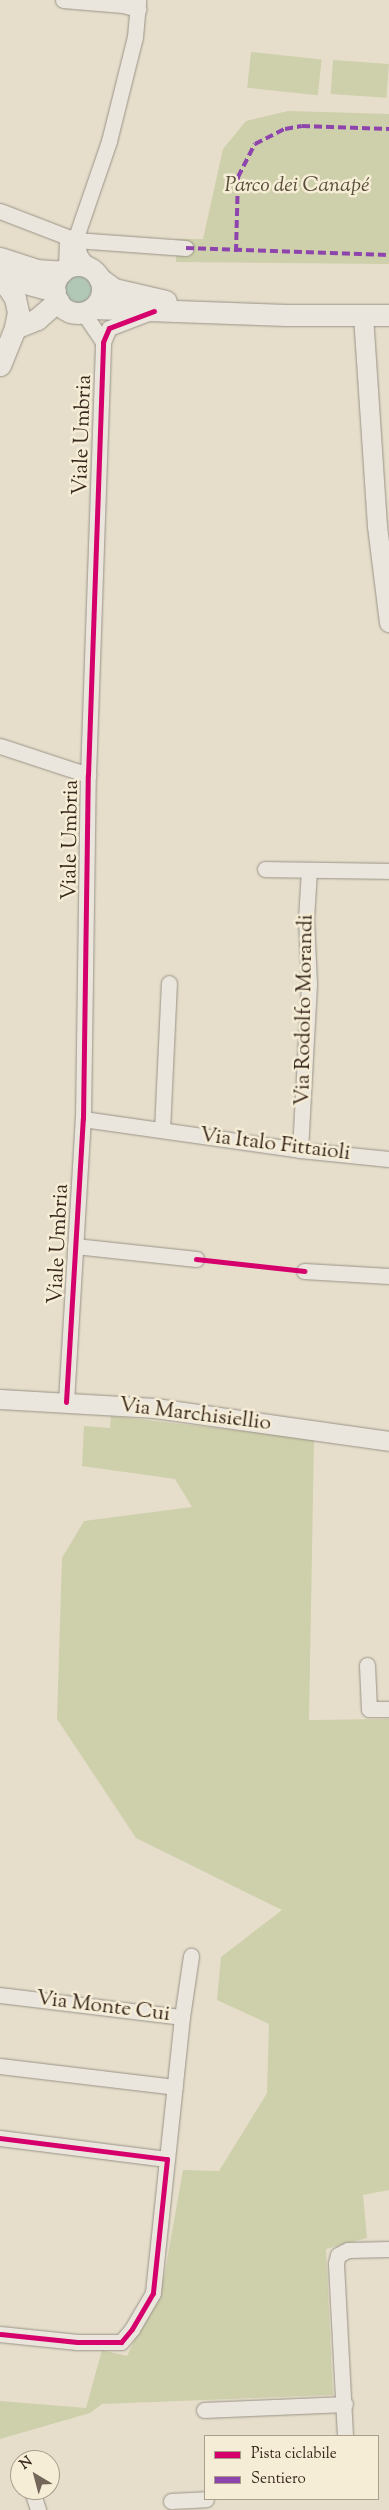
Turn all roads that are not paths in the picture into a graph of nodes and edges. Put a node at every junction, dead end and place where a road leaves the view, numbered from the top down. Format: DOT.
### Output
graph roads {
  1 [pos="64,0"];
  2 [pos="138,4"];
  3 [pos="0,211"];
  4 [pos="71,239"];
  5 [pos="186,248"];
  6 [pos="0,258"];
  7 [pos="94,273"];
  8 [pos="0,276"];
  9 [pos="0,281"];
  10 [pos="60,283"];
  11 [pos="88,310"];
  12 [pos="154,311"];
  13 [pos="210,312"];
  14 [pos="364,315"];
  15 [pos="389,315"];
  16 [pos="15,328"];
  17 [pos="102,342"];
  18 [pos="0,365"];
  19 [pos="388,615"];
  20 [pos="0,746"];
  21 [pos="88,775"];
  22 [pos="265,869"];
  23 [pos="309,870"];
  24 [pos="389,871"];
  25 [pos="169,983"];
  26 [pos="83,1119"];
  27 [pos="162,1130"];
  28 [pos="300,1150"];
  29 [pos="389,1159"];
  30 [pos="75,1246"];
  31 [pos="196,1259"];
  32 [pos="304,1271"];
  33 [pos="389,1276"];
  34 [pos="0,1399"];
  35 [pos="66,1402"];
  36 [pos="0,1406"];
  37 [pos="389,1441"];
  38 [pos="367,1665"];
  39 [pos="389,1709"];
  40 [pos="191,1956"];
  41 [pos="0,1995"];
  42 [pos="182,2016"];
  43 [pos="0,2066"];
  44 [pos="175,2087"];
  45 [pos="0,2138"];
  46 [pos="167,2159"];
  47 [pos="389,2249"];
  48 [pos="0,2334"];
  49 [pos="345,2404"];
  50 [pos="204,2410"];
  51 [pos="345,2435"];
  52 [pos="204,2499"];
  53 [pos="171,2501"];
  1 -- 2 [label="street"];
  2 -- 4 [label="street"];
  3 -- 4 [label="street"];
  4 -- 5 [label="street"];
  4 -- 7 [label="street"];
  4 -- 10 [label="street"];
  6 -- 10 [label="main road"];
  7 -- 10 [label="main road"];
  7 -- 11 [label="main road"];
  7 -- 13 [label="main road"];
  8 -- 10 [label="main road"];
  9 -- 16 [label="main road"];
  10 -- 11 [label="main road"];
  10 -- 16 [label="main road"];
  11 -- 12 [label="main road"];
  11 -- 17 [label="street"];
  12 -- 13 [label="main road"];
  12 -- 17 [label="street"];
  13 -- 14 [label="main road"];
  14 -- 15 [label="main road"];
  14 -- 19 [label="street"];
  16 -- 18 [label="main road"];
  17 -- 21 [label="street, Viale Umbria"];
  20 -- 21 [label="street"];
  21 -- 26 [label="street, Viale Umbria"];
  22 -- 23 [label="street"];
  23 -- 24 [label="street"];
  23 -- 28 [label="street, Via Rodolfo Morandi"];
  25 -- 27 [label="street"];
  26 -- 27 [label="street, Via Italo Fittaioli"];
  26 -- 30 [label="street, Viale Umbria"];
  27 -- 28 [label="street, Via Italo Fittaioli"];
  28 -- 29 [label="street, Via Italo Fittaioli"];
  30 -- 31 [label="street"];
  30 -- 35 [label="street, Viale Umbria"];
  32 -- 33 [label="street"];
  34 -- 35 [label="street, Via Marchisiellio"];
  34 -- 36 [label="street"];
  35 -- 37 [label="street, Via Marchisiellio"];
  38 -- 39 [label="street"];
  40 -- 42 [label="street, Via Monte Cui"];
  41 -- 42 [label="street, Via Monte Cui"];
  42 -- 44 [label="street, Via Monte Cui"];
  43 -- 44 [label="street"];
  44 -- 46 [label="street, Via Monte Cui"];
  45 -- 46 [label="street"];
  46 -- 48 [label="street, Via Monte Cui"];
  47 -- 49 [label="street"];
  49 -- 50 [label="street"];
  49 -- 51 [label="street"];
  52 -- 53 [label="street"];
}
